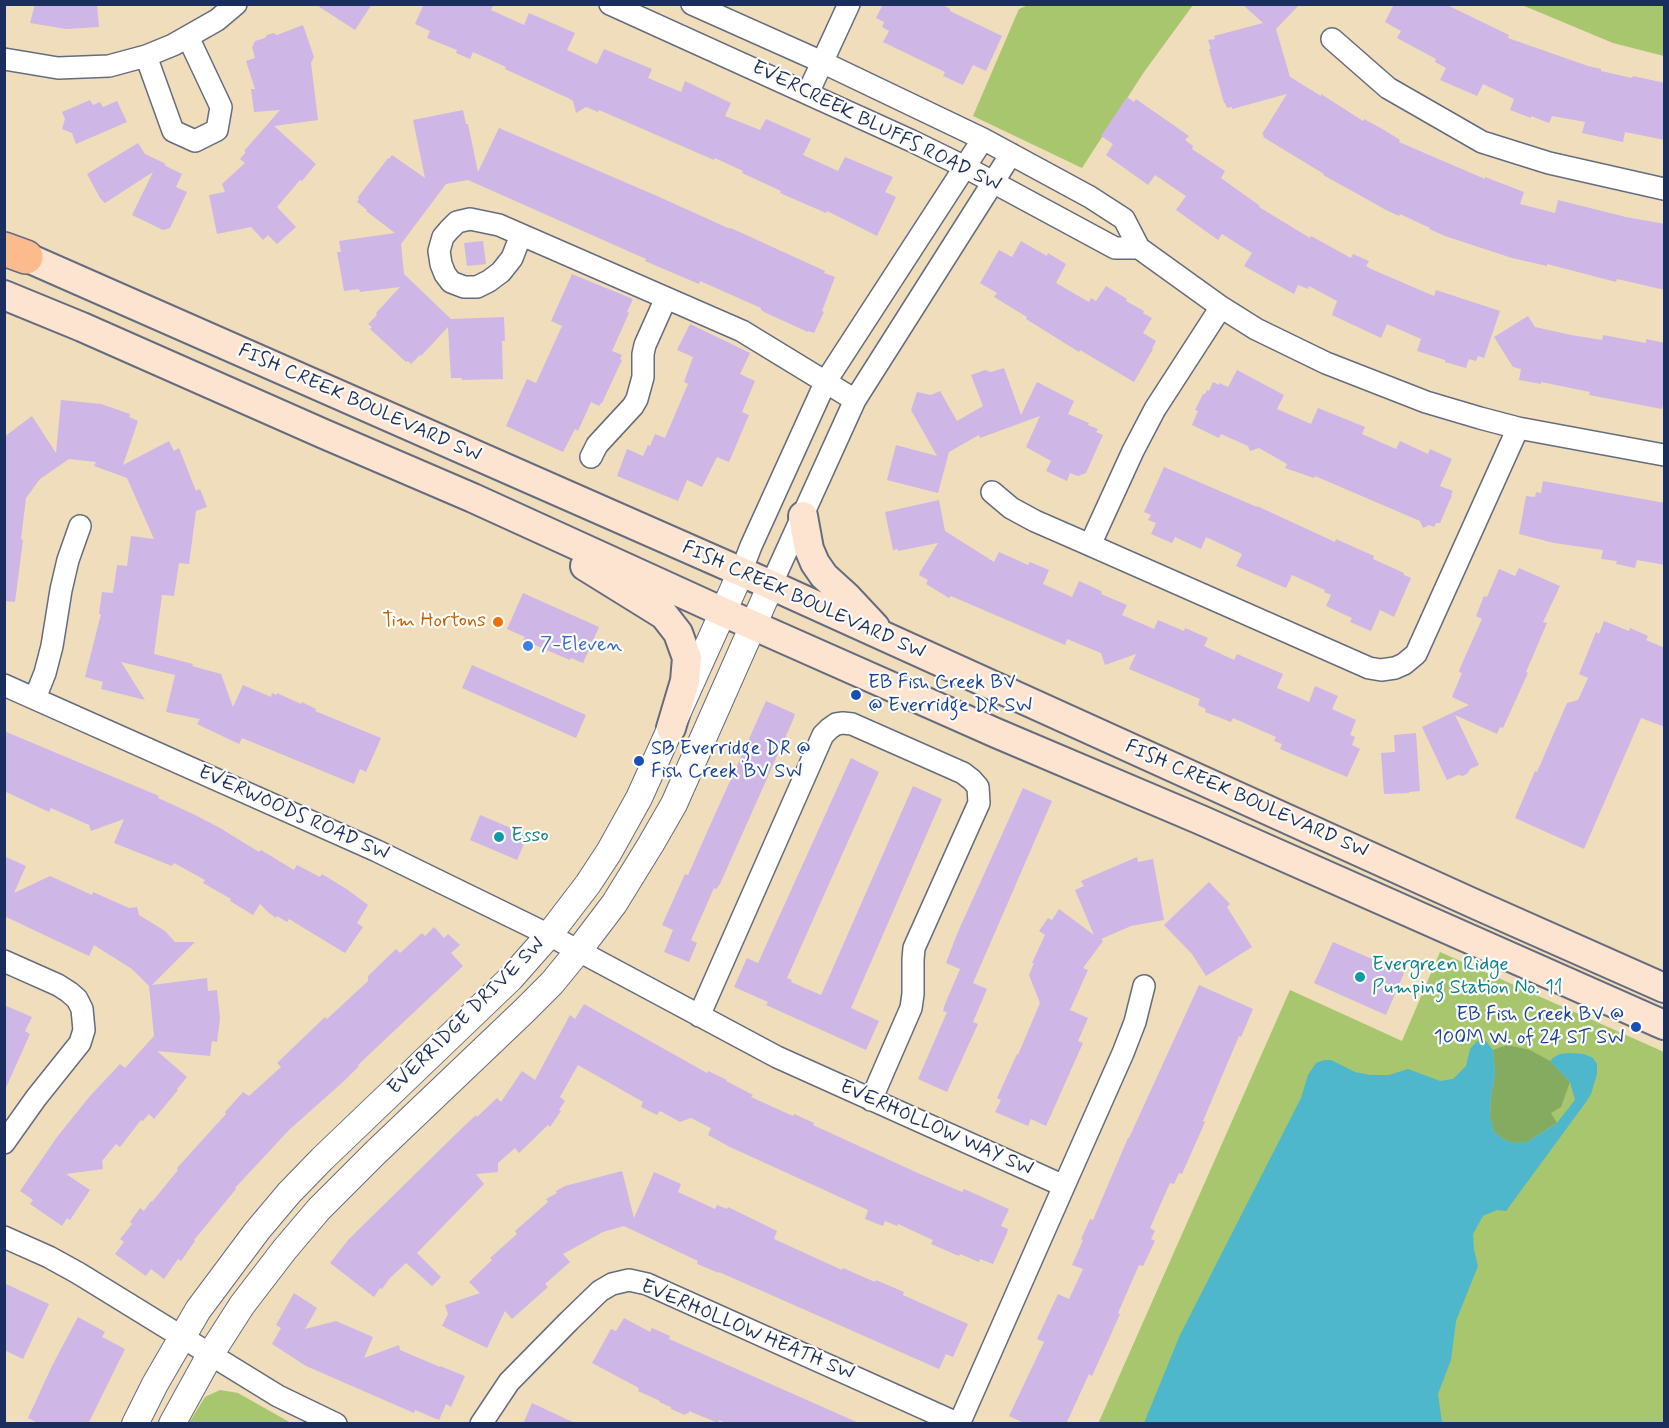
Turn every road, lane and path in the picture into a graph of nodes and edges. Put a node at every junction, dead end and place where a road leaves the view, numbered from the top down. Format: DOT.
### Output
graph roads {
  1 [pos="236,4"];
  2 [pos="610,4"];
  3 [pos="692,4"];
  4 [pos="849,4"];
  5 [pos="188,37"];
  6 [pos="1332,39"];
  7 [pos="146,56"];
  8 [pos="4,59"];
  9 [pos="822,62"];
  10 [pos="808,93"];
  11 [pos="983,139"];
  12 [pos="1011,154"];
  13 [pos="965,167"];
  14 [pos="994,182"];
  15 [pos="1665,189"];
  16 [pos="522,235"];
  17 [pos="1139,248"];
  18 [pos="12,252"];
  19 [pos="4,296"];
  20 [pos="666,298"];
  21 [pos="1221,307"];
  22 [pos="826,381"];
  23 [pos="855,400"];
  24 [pos="1518,428"];
  25 [pos="1665,455"];
  26 [pos="591,457"];
  27 [pos="992,492"];
  28 [pos="473,498"];
  29 [pos="803,516"];
  30 [pos="80,526"];
  31 [pos="1090,545"];
  32 [pos="741,572"];
  33 [pos="771,585"];
  34 [pos="723,612"];
  35 [pos="753,625"];
  36 [pos="885,637"];
  37 [pos="4,685"];
  38 [pos="35,698"];
  39 [pos="671,728"];
  40 [pos="549,935"];
  41 [pos="579,950"];
  42 [pos="1578,950"];
  43 [pos="4,961"];
  44 [pos="1565,981"];
  45 [pos="1144,986"];
  46 [pos="1665,988"];
  47 [pos="699,1016"];
  48 [pos="1665,1025"];
  49 [pos="871,1101"];
  50 [pos="353,1129"];
  51 [pos="4,1143"];
  52 [pos="375,1153"];
  53 [pos="1064,1186"];
  54 [pos="4,1237"];
  55 [pos="182,1337"];
  56 [pos="210,1354"];
  57 [pos="135,1424"];
  58 [pos="172,1424"];
  59 [pos="336,1424"];
  60 [pos="481,1424"];
  61 [pos="959,1424"];
  1 -- 5 [label="street"];
  2 -- 10 [label="street, EVERCREEK BLUFFS ROAD SW"];
  3 -- 9 [label="street, EVERCREEK BLUFFS ROAD SW"];
  4 -- 9 [label="street"];
  5 -- 7 [label="street"];
  5 -- 7 [label="street"];
  6 -- 15 [label="street"];
  7 -- 8 [label="street"];
  9 -- 10 [label="street"];
  9 -- 11 [label="street, EVERCREEK BLUFFS ROAD SW"];
  10 -- 13 [label="street, EVERCREEK BLUFFS ROAD SW"];
  11 -- 12 [label="street, EVERCREEK BLUFFS ROAD SW"];
  11 -- 13 [label="street"];
  12 -- 14 [label="street"];
  12 -- 17 [label="street, EVERCREEK BLUFFS ROAD SW"];
  13 -- 14 [label="street, EVERCREEK BLUFFS ROAD SW"];
  13 -- 22 [label="street"];
  14 -- 17 [label="street, EVERCREEK BLUFFS ROAD SW"];
  14 -- 23 [label="street"];
  16 -- 20 [label="street"];
  17 -- 21 [label="street, EVERCREEK BLUFFS ROAD SW"];
  18 -- 32 [label="main road, FISH CREEK BOULEVARD SW"];
  19 -- 28 [label="main road, FISH CREEK BOULEVARD SW"];
  20 -- 22 [label="street"];
  20 -- 26 [label="street"];
  21 -- 24 [label="street, EVERCREEK BLUFFS ROAD SW"];
  21 -- 31 [label="street"];
  22 -- 23 [label="street"];
  22 -- 32 [label="street"];
  23 -- 29 [label="street"];
  24 -- 25 [label="street, EVERCREEK BLUFFS ROAD SW"];
  24 -- 31 [label="street"];
  27 -- 31 [label="street"];
  28 -- 34 [label="main road, FISH CREEK BOULEVARD SW"];
  28 -- 39 [label="main road"];
  29 -- 33 [label="street"];
  29 -- 36 [label="main road"];
  30 -- 38 [label="street"];
  32 -- 33 [label="main road, FISH CREEK BOULEVARD SW"];
  32 -- 34 [label="street, EVERRIDGE DRIVE SW"];
  33 -- 35 [label="street, EVERRIDGE DRIVE SW"];
  33 -- 36 [label="main road, FISH CREEK BOULEVARD SW"];
  34 -- 35 [label="main road, FISH CREEK BOULEVARD SW"];
  34 -- 39 [label="street, EVERRIDGE DRIVE SW"];
  35 -- 41 [label="street, EVERRIDGE DRIVE SW"];
  35 -- 44 [label="main road, FISH CREEK BOULEVARD SW"];
  36 -- 42 [label="main road, FISH CREEK BOULEVARD SW"];
  37 -- 38 [label="street, EVERWOODS ROAD SW"];
  38 -- 40 [label="street, EVERWOODS ROAD SW"];
  39 -- 40 [label="street, EVERRIDGE DRIVE SW"];
  40 -- 41 [label="street, EVERWOODS ROAD SW"];
  40 -- 50 [label="street, EVERRIDGE DRIVE SW"];
  41 -- 47 [label="street, EVERHOLLOW WAY SW"];
  41 -- 52 [label="street, EVERRIDGE DRIVE SW"];
  42 -- 44 [label="street"];
  42 -- 46 [label="main road, FISH CREEK BOULEVARD SW"];
  43 -- 51 [label="street"];
  44 -- 48 [label="main road, FISH CREEK BOULEVARD SW"];
  45 -- 53 [label="street"];
  47 -- 49 [label="street, EVERHOLLOW WAY SW"];
  47 -- 49 [label="street"];
  49 -- 53 [label="street, EVERHOLLOW WAY SW"];
  50 -- 52 [label="street"];
  50 -- 55 [label="street, EVERRIDGE DRIVE SW"];
  52 -- 56 [label="street, EVERRIDGE DRIVE SW"];
  53 -- 61 [label="street"];
  54 -- 55 [label="street"];
  55 -- 56 [label="street"];
  55 -- 57 [label="street, EVERRIDGE DRIVE SW"];
  56 -- 58 [label="street, EVERRIDGE DRIVE SW"];
  56 -- 59 [label="street"];
  60 -- 61 [label="street, EVERHOLLOW HEATH SW"];
}
